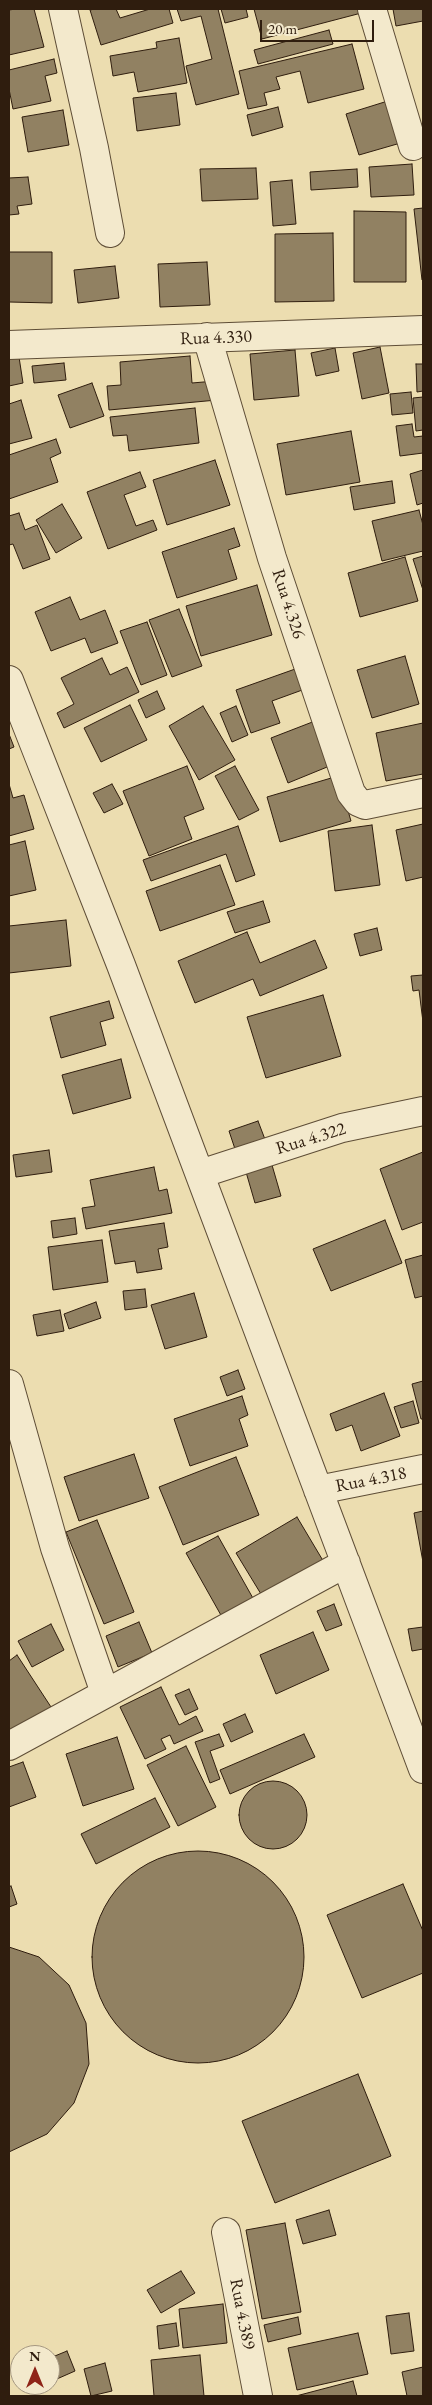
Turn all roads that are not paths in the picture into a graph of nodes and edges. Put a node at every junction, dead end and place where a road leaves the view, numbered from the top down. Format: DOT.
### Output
graph roads {
  1 [pos="63,9"];
  2 [pos="372,9"];
  3 [pos="413,146"];
  4 [pos="110,233"];
  5 [pos="423,330"];
  6 [pos="207,337"];
  7 [pos="9,346"];
  8 [pos="9,680"];
  9 [pos="423,793"];
  10 [pos="423,1111"];
  11 [pos="200,1174"];
  12 [pos="9,1384"];
  13 [pos="423,1469"];
  14 [pos="318,1490"];
  15 [pos="346,1563"];
  16 [pos="105,1692"];
  17 [pos="9,1746"];
  18 [pos="423,1769"];
  19 [pos="226,2232"];
  20 [pos="258,2396"];
  1 -- 4 [label="street"];
  2 -- 3 [label="street"];
  5 -- 6 [label="street, Rua 4.330"];
  6 -- 7 [label="street, Rua 4.330"];
  6 -- 9 [label="street, Rua 4.326"];
  8 -- 11 [label="street"];
  10 -- 11 [label="street, Rua 4.322"];
  11 -- 14 [label="street"];
  12 -- 16 [label="street"];
  13 -- 14 [label="street, Rua 4.318"];
  14 -- 15 [label="street"];
  15 -- 16 [label="street"];
  15 -- 18 [label="street"];
  16 -- 17 [label="street"];
  19 -- 20 [label="street, Rua 4.389"];
}
